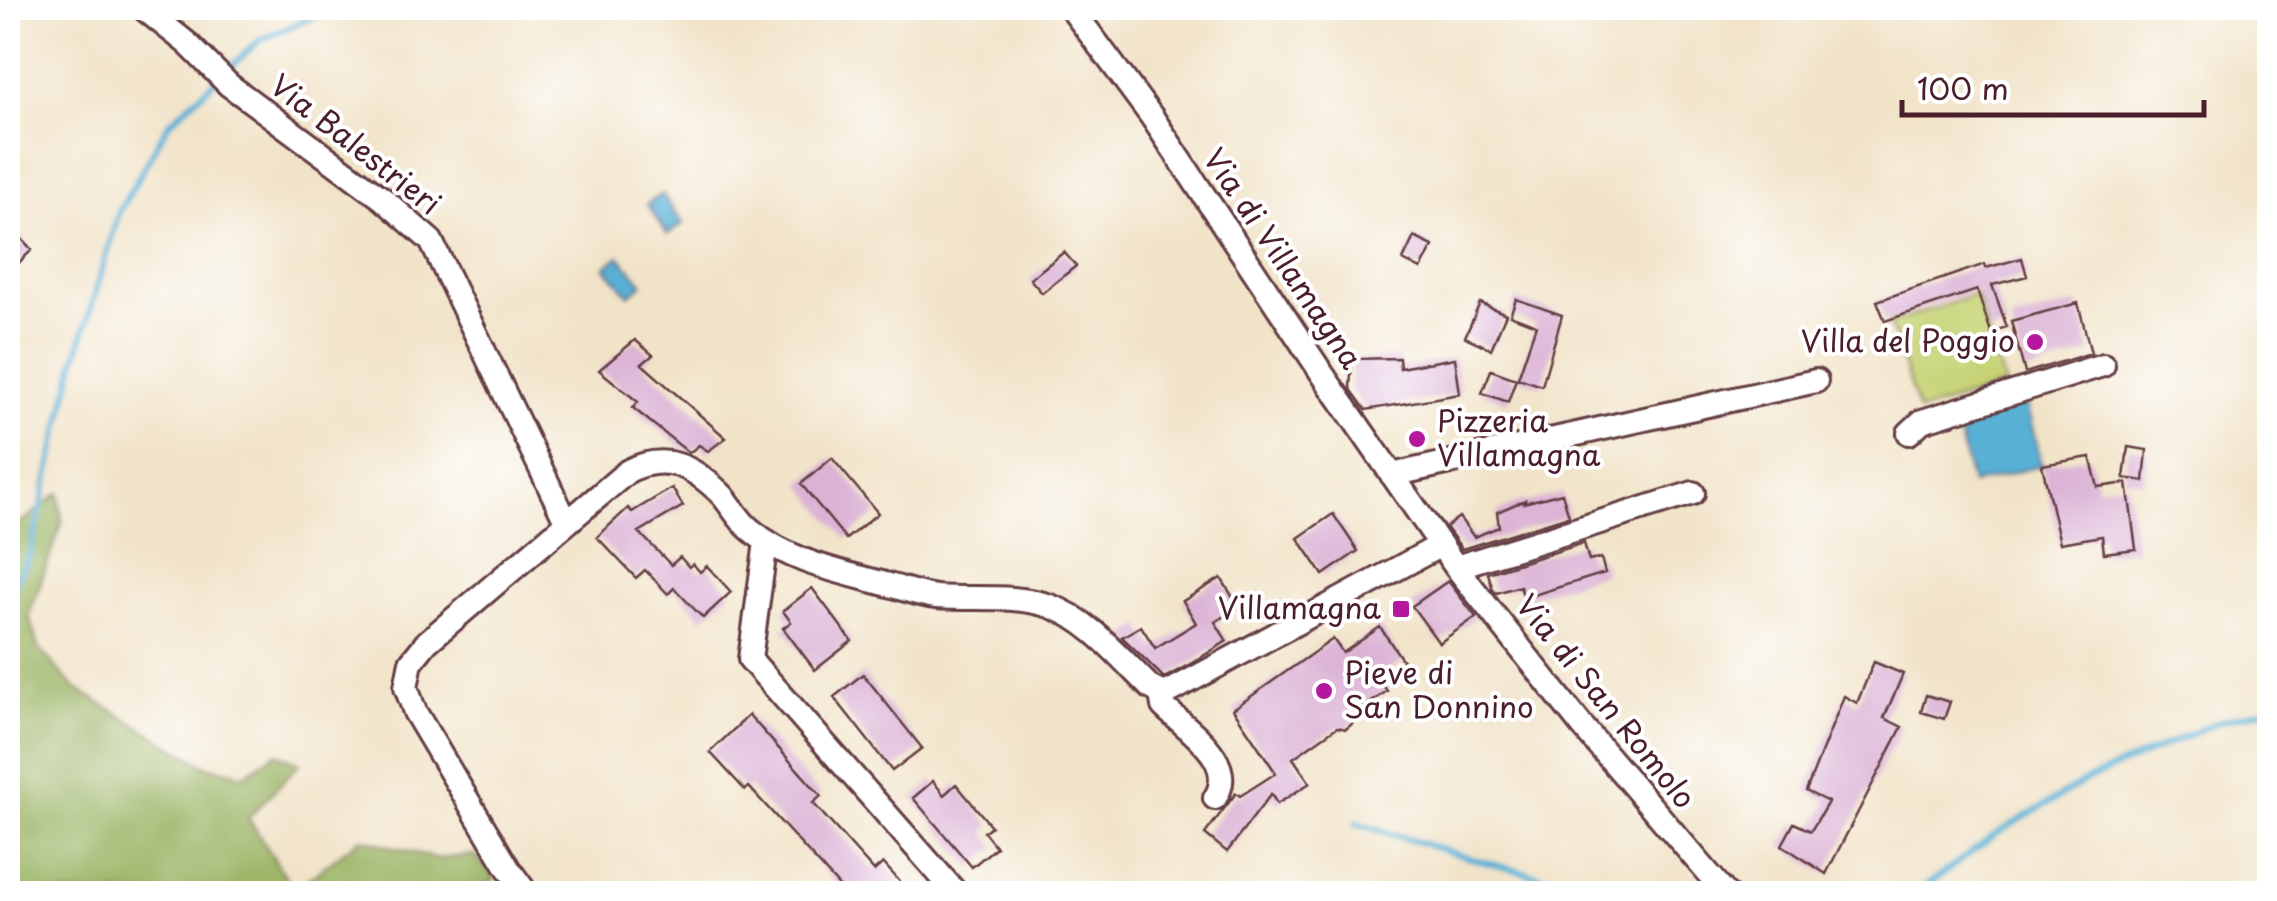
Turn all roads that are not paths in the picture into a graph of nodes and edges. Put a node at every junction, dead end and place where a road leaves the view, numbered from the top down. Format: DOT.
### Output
graph roads {
  1 [pos="143,8"];
  2 [pos="1071,8"];
  3 [pos="2103,365"];
  4 [pos="1816,381"];
  5 [pos="1909,432"];
  6 [pos="1392,475"];
  7 [pos="1693,493"];
  8 [pos="567,523"];
  9 [pos="766,542"];
  10 [pos="1441,545"];
  11 [pos="1456,567"];
  12 [pos="1161,693"];
  13 [pos="1215,798"];
  14 [pos="528,894"];
  15 [pos="957,894"];
  16 [pos="1726,894"];
  1 -- 8 [label="street, Via Balestrieri"];
  2 -- 6 [label="street, Via di Villamagna"];
  3 -- 5 [label="street"];
  4 -- 6 [label="street"];
  6 -- 10 [label="street, Via di Villamagna"];
  7 -- 11 [label="street"];
  8 -- 9 [label="street"];
  8 -- 14 [label="street"];
  9 -- 12 [label="street"];
  9 -- 15 [label="street"];
  10 -- 11 [label="street, Via di San Romolo"];
  10 -- 12 [label="street"];
  11 -- 16 [label="street, Via di San Romolo"];
  12 -- 13 [label="street"];
}
